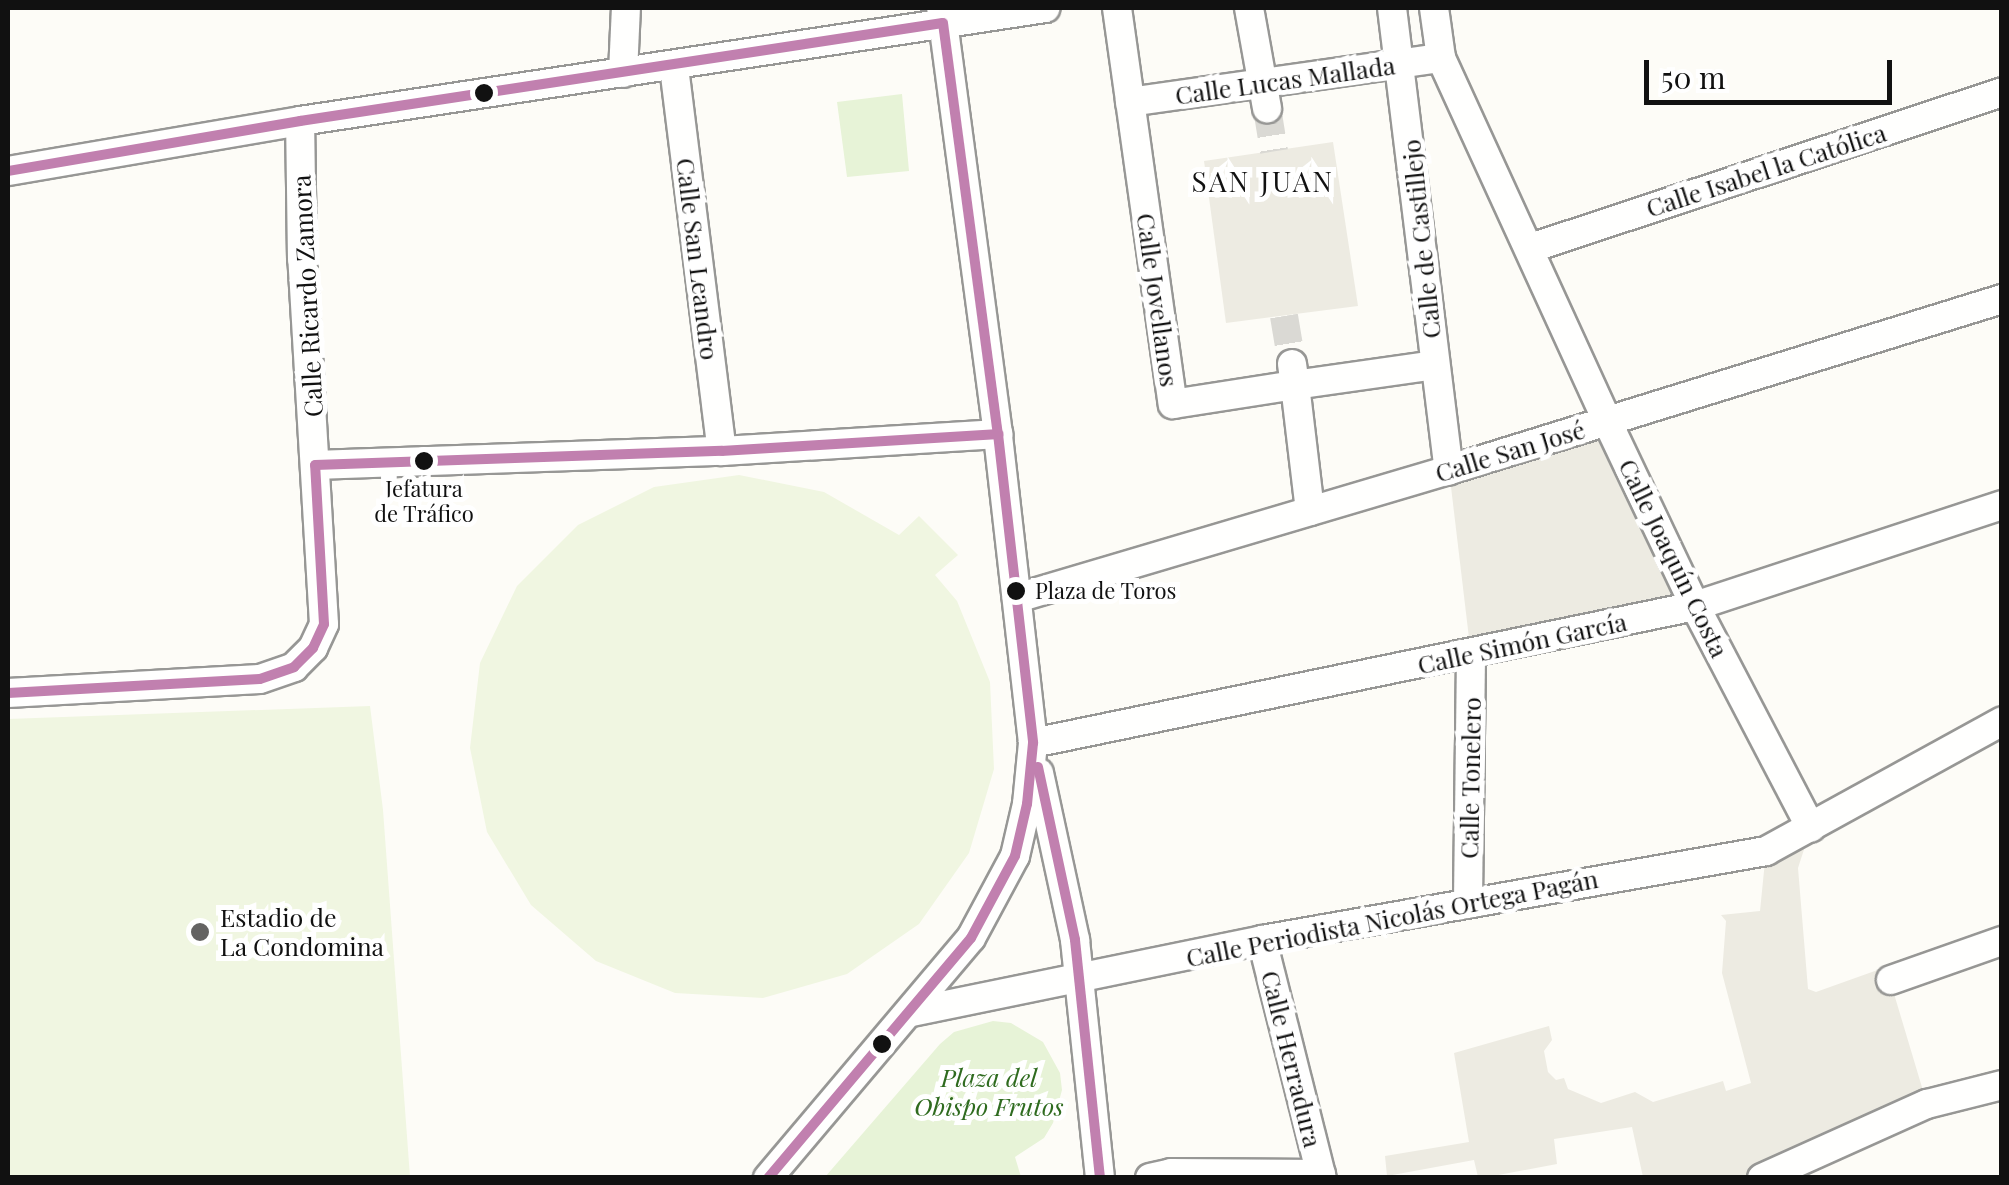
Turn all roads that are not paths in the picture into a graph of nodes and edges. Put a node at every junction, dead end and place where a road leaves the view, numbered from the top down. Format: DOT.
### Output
graph roads {
  1 [pos="626,8"];
  2 [pos="1045,8"];
  3 [pos="1116,8"];
  4 [pos="1250,8"];
  5 [pos="1392,8"];
  6 [pos="1434,8"];
  7 [pos="942,15"];
  8 [pos="1441,58"];
  9 [pos="1401,63"];
  10 [pos="674,67"];
  11 [pos="623,73"];
  12 [pos="2002,92"];
  13 [pos="1264,96"];
  14 [pos="1130,102"];
  15 [pos="300,121"];
  16 [pos="8,171"];
  17 [pos="1532,248"];
  18 [pos="2002,300"];
  19 [pos="1435,365"];
  20 [pos="1293,375"];
  21 [pos="1607,421"];
  22 [pos="998,434"];
  23 [pos="722,451"];
  24 [pos="315,464"];
  25 [pos="1449,470"];
  26 [pos="2002,505"];
  27 [pos="1310,511"];
  28 [pos="1017,598"];
  29 [pos="1695,606"];
  30 [pos="1471,655"];
  31 [pos="8,693"];
  32 [pos="2002,721"];
  33 [pos="1033,743"];
  34 [pos="1811,828"];
  35 [pos="1468,902"];
  36 [pos="1262,940"];
  37 [pos="2002,941"];
  38 [pos="1080,977"];
  39 [pos="1891,980"];
  40 [pos="912,1012"];
  41 [pos="2002,1085"];
  42 [pos="1165,1176"];
  43 [pos="1321,1176"];
  44 [pos="768,1178"];
  45 [pos="1100,1178"];
  46 [pos="1762,1178"];
  1 -- 11 [label="street"];
  2 -- 7 [label="street"];
  3 -- 14 [label="street, Calle Jovellanos"];
  4 -- 13 [label="street"];
  5 -- 9 [label="street, Calle de Castillejo"];
  6 -- 8 [label="street, Calle Joaquín Costa"];
  7 -- 10 [label="street"];
  7 -- 22 [label="street"];
  8 -- 9 [label="street, Calle Lucas Mallada"];
  8 -- 17 [label="street, Calle Joaquín Costa"];
  9 -- 13 [label="street, Calle Lucas Mallada"];
  9 -- 19 [label="street, Calle de Castillejo"];
  10 -- 11 [label="street"];
  10 -- 23 [label="street, Calle San Leandro"];
  11 -- 15 [label="street"];
  12 -- 17 [label="street, Calle Isabel la Católica"];
  13 -- 14 [label="street, Calle Lucas Mallada"];
  14 -- 20 [label="street, Calle Jovellanos"];
  15 -- 16 [label="street"];
  15 -- 24 [label="street, Calle Ricardo Zamora"];
  17 -- 21 [label="street, Calle Joaquín Costa"];
  18 -- 21 [label="street, Calle San José"];
  19 -- 20 [label="street"];
  19 -- 25 [label="street, Calle de Castillejo"];
  20 -- 27 [label="street"];
  21 -- 25 [label="street, Calle San José"];
  21 -- 29 [label="street, Calle Joaquín Costa"];
  22 -- 23 [label="street"];
  22 -- 28 [label="street"];
  23 -- 24 [label="street"];
  24 -- 31 [label="street, Calle Ricardo Zamora"];
  25 -- 27 [label="street, Calle San José"];
  26 -- 29 [label="street, Calle Simón García"];
  27 -- 28 [label="street, Calle San José"];
  28 -- 33 [label="street"];
  29 -- 30 [label="street, Calle Simón García"];
  29 -- 34 [label="street, Calle Joaquín Costa"];
  30 -- 33 [label="street, Calle Simón García"];
  30 -- 35 [label="street, Calle Tonelero"];
  32 -- 34 [label="street, Calle Periodista Nicolás Ortega Pagán"];
  33 -- 38 [label="street"];
  33 -- 40 [label="street"];
  34 -- 35 [label="street, Calle Periodista Nicolás Ortega Pagán"];
  35 -- 36 [label="street, Calle Periodista Nicolás Ortega Pagán"];
  36 -- 38 [label="street, Calle Periodista Nicolás Ortega Pagán"];
  36 -- 43 [label="street, Calle Herradura"];
  37 -- 39 [label="street"];
  38 -- 40 [label="street, Calle Periodista Nicolás Ortega Pagán"];
  38 -- 45 [label="street"];
  40 -- 44 [label="street"];
  41 -- 46 [label="street"];
  42 -- 43 [label="street"];
}
